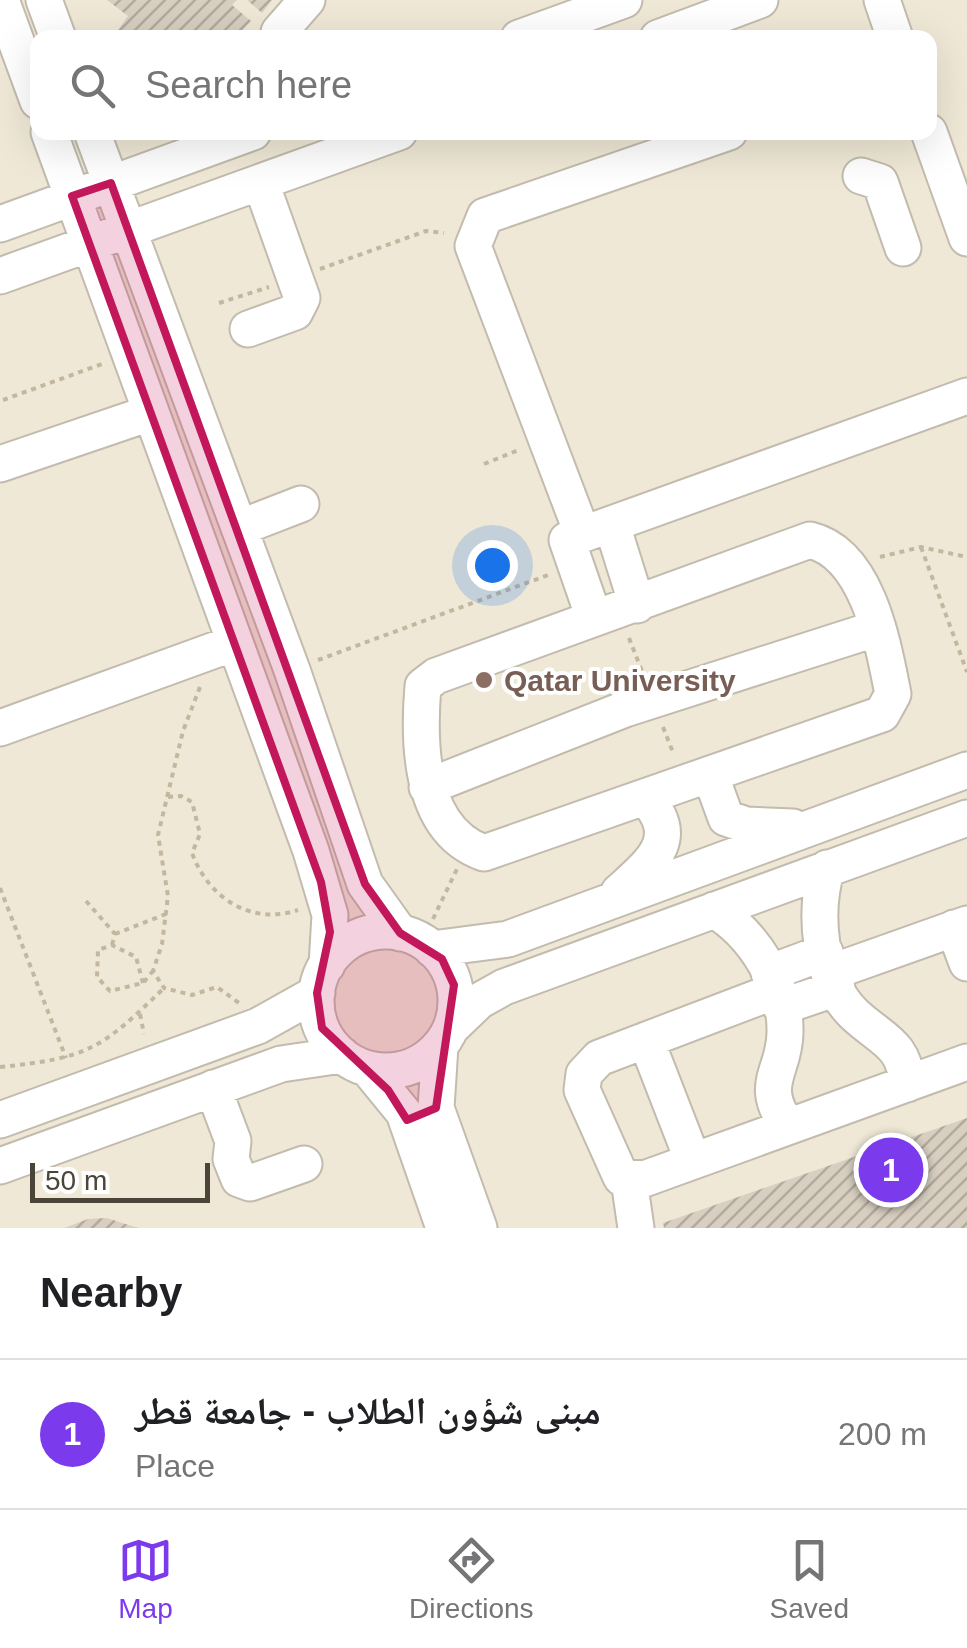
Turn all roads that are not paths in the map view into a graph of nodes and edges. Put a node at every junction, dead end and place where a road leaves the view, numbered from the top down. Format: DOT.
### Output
graph roads {
  1 [pos="1,0"];
  2 [pos="44,0"];
  3 [pos="307,0"];
  4 [pos="624,0"];
  5 [pos="760,0"];
  6 [pos="882,0"];
  7 [pos="55,30"];
  8 [pos="281,30"];
  9 [pos="541,30"];
  10 [pos="679,30"];
  11 [pos="892,30"];
  12 [pos="30,79"];
  13 [pos="52,140"];
  14 [pos="95,140"];
  15 [pos="231,140"];
  16 [pos="378,140"];
  17 [pos="706,140"];
  18 [pos="932,140"];
  19 [pos="861,176"];
  20 [pos="260,183"];
  21 [pos="111,184"];
  22 [pos="72,196"];
  23 [pos="0,224"];
  24 [pos="129,230"];
  25 [pos="967,238"];
  26 [pos="88,243"];
  27 [pos="904,248"];
  28 [pos="0,276"];
  29 [pos="152,292"];
  30 [pos="111,307"];
  31 [pos="248,329"];
  32 [pos="967,396"];
  33 [pos="150,413"];
  34 [pos="0,464"];
  35 [pos="221,480"];
  36 [pos="180,494"];
  37 [pos="302,504"];
  38 [pos="239,528"];
  39 [pos="584,541"];
  40 [pos="617,611"];
  41 [pos="878,628"];
  42 [pos="234,643"];
  43 [pos="0,728"];
  44 [pos="967,770"];
  45 [pos="697,778"];
  46 [pos="427,786"];
  47 [pos="645,797"];
  48 [pos="967,818"];
  49 [pos="818,826"];
  50 [pos="348,834"];
  51 [pos="309,846"];
  52 [pos="826,868"];
  53 [pos="608,903"];
  54 [pos="714,910"];
  55 [pos="961,926"];
  56 [pos="418,941"];
  57 [pos="967,962"];
  58 [pos="831,971"];
  59 [pos="322,979"];
  60 [pos="775,990"];
  61 [pos="446,1037"];
  62 [pos="646,1040"];
  63 [pos="355,1062"];
  64 [pos="967,1062"];
  65 [pos="907,1084"];
  66 [pos="205,1092"];
  67 [pos="422,1114"];
  68 [pos="0,1120"];
  69 [pos="788,1126"];
  70 [pos="692,1161"];
  71 [pos="304,1164"];
  72 [pos="0,1166"];
  73 [pos="628,1180"];
  74 [pos="444,1228"];
  75 [pos="479,1228"];
  76 [pos="636,1228"];
  1 -- 12 [label="street"];
  2 -- 7 [label="street"];
  3 -- 8 [label="street"];
  4 -- 9 [label="street"];
  5 -- 10 [label="street"];
  6 -- 11 [label="street"];
  13 -- 22 [label="street"];
  14 -- 21 [label="street"];
  15 -- 21 [label="street"];
  16 -- 20 [label="street"];
  17 -- 39 [label="street"];
  18 -- 25 [label="street"];
  19 -- 27 [label="street"];
  20 -- 24 [label="street"];
  20 -- 31 [label="street"];
  21 -- 22 [label="street"];
  21 -- 24 [label="street"];
  22 -- 23 [label="street"];
  22 -- 26 [label="street"];
  24 -- 26 [label="street"];
  24 -- 29 [label="street"];
  26 -- 28 [label="street"];
  26 -- 30 [label="street"];
  29 -- 30 [label="street"];
  29 -- 35 [label="street"];
  30 -- 33 [label="street"];
  32 -- 39 [label="street"];
  33 -- 34 [label="street"];
  33 -- 36 [label="street"];
  35 -- 36 [label="street"];
  35 -- 38 [label="street"];
  36 -- 42 [label="street"];
  37 -- 38 [label="street"];
  38 -- 50 [label="street"];
  39 -- 40 [label="street"];
  39 -- 40 [label="street"];
  40 -- 41 [label="street"];
  40 -- 46 [label="street"];
  41 -- 45 [label="street"];
  41 -- 46 [label="street"];
  42 -- 43 [label="street"];
  42 -- 51 [label="street"];
  44 -- 49 [label="street"];
  45 -- 47 [label="street"];
  45 -- 49 [label="street"];
  46 -- 47 [label="street"];
  47 -- 53 [label="street"];
  48 -- 52 [label="street"];
  49 -- 53 [label="street"];
  50 -- 51 [label="street"];
  50 -- 56 [label="street"];
  51 -- 59 [label="street"];
  52 -- 54 [label="street"];
  52 -- 58 [label="street"];
  53 -- 56 [label="street"];
  54 -- 60 [label="street"];
  54 -- 61 [label="street"];
  55 -- 57 [label="street"];
  55 -- 58 [label="street"];
  56 -- 59 [label="street"];
  56 -- 61 [label="street"];
  58 -- 60 [label="street"];
  58 -- 65 [label="street"];
  59 -- 63 [label="street"];
  59 -- 68 [label="street"];
  60 -- 62 [label="street"];
  60 -- 69 [label="street"];
  61 -- 63 [label="street"];
  61 -- 67 [label="street"];
  62 -- 70 [label="street"];
  62 -- 73 [label="street"];
  63 -- 66 [label="street"];
  63 -- 67 [label="street"];
  64 -- 65 [label="street"];
  65 -- 69 [label="street"];
  66 -- 71 [label="street"];
  66 -- 72 [label="street"];
  67 -- 74 [label="street"];
  67 -- 75 [label="street"];
  69 -- 70 [label="street"];
  70 -- 73 [label="street"];
  73 -- 76 [label="street"];
}
